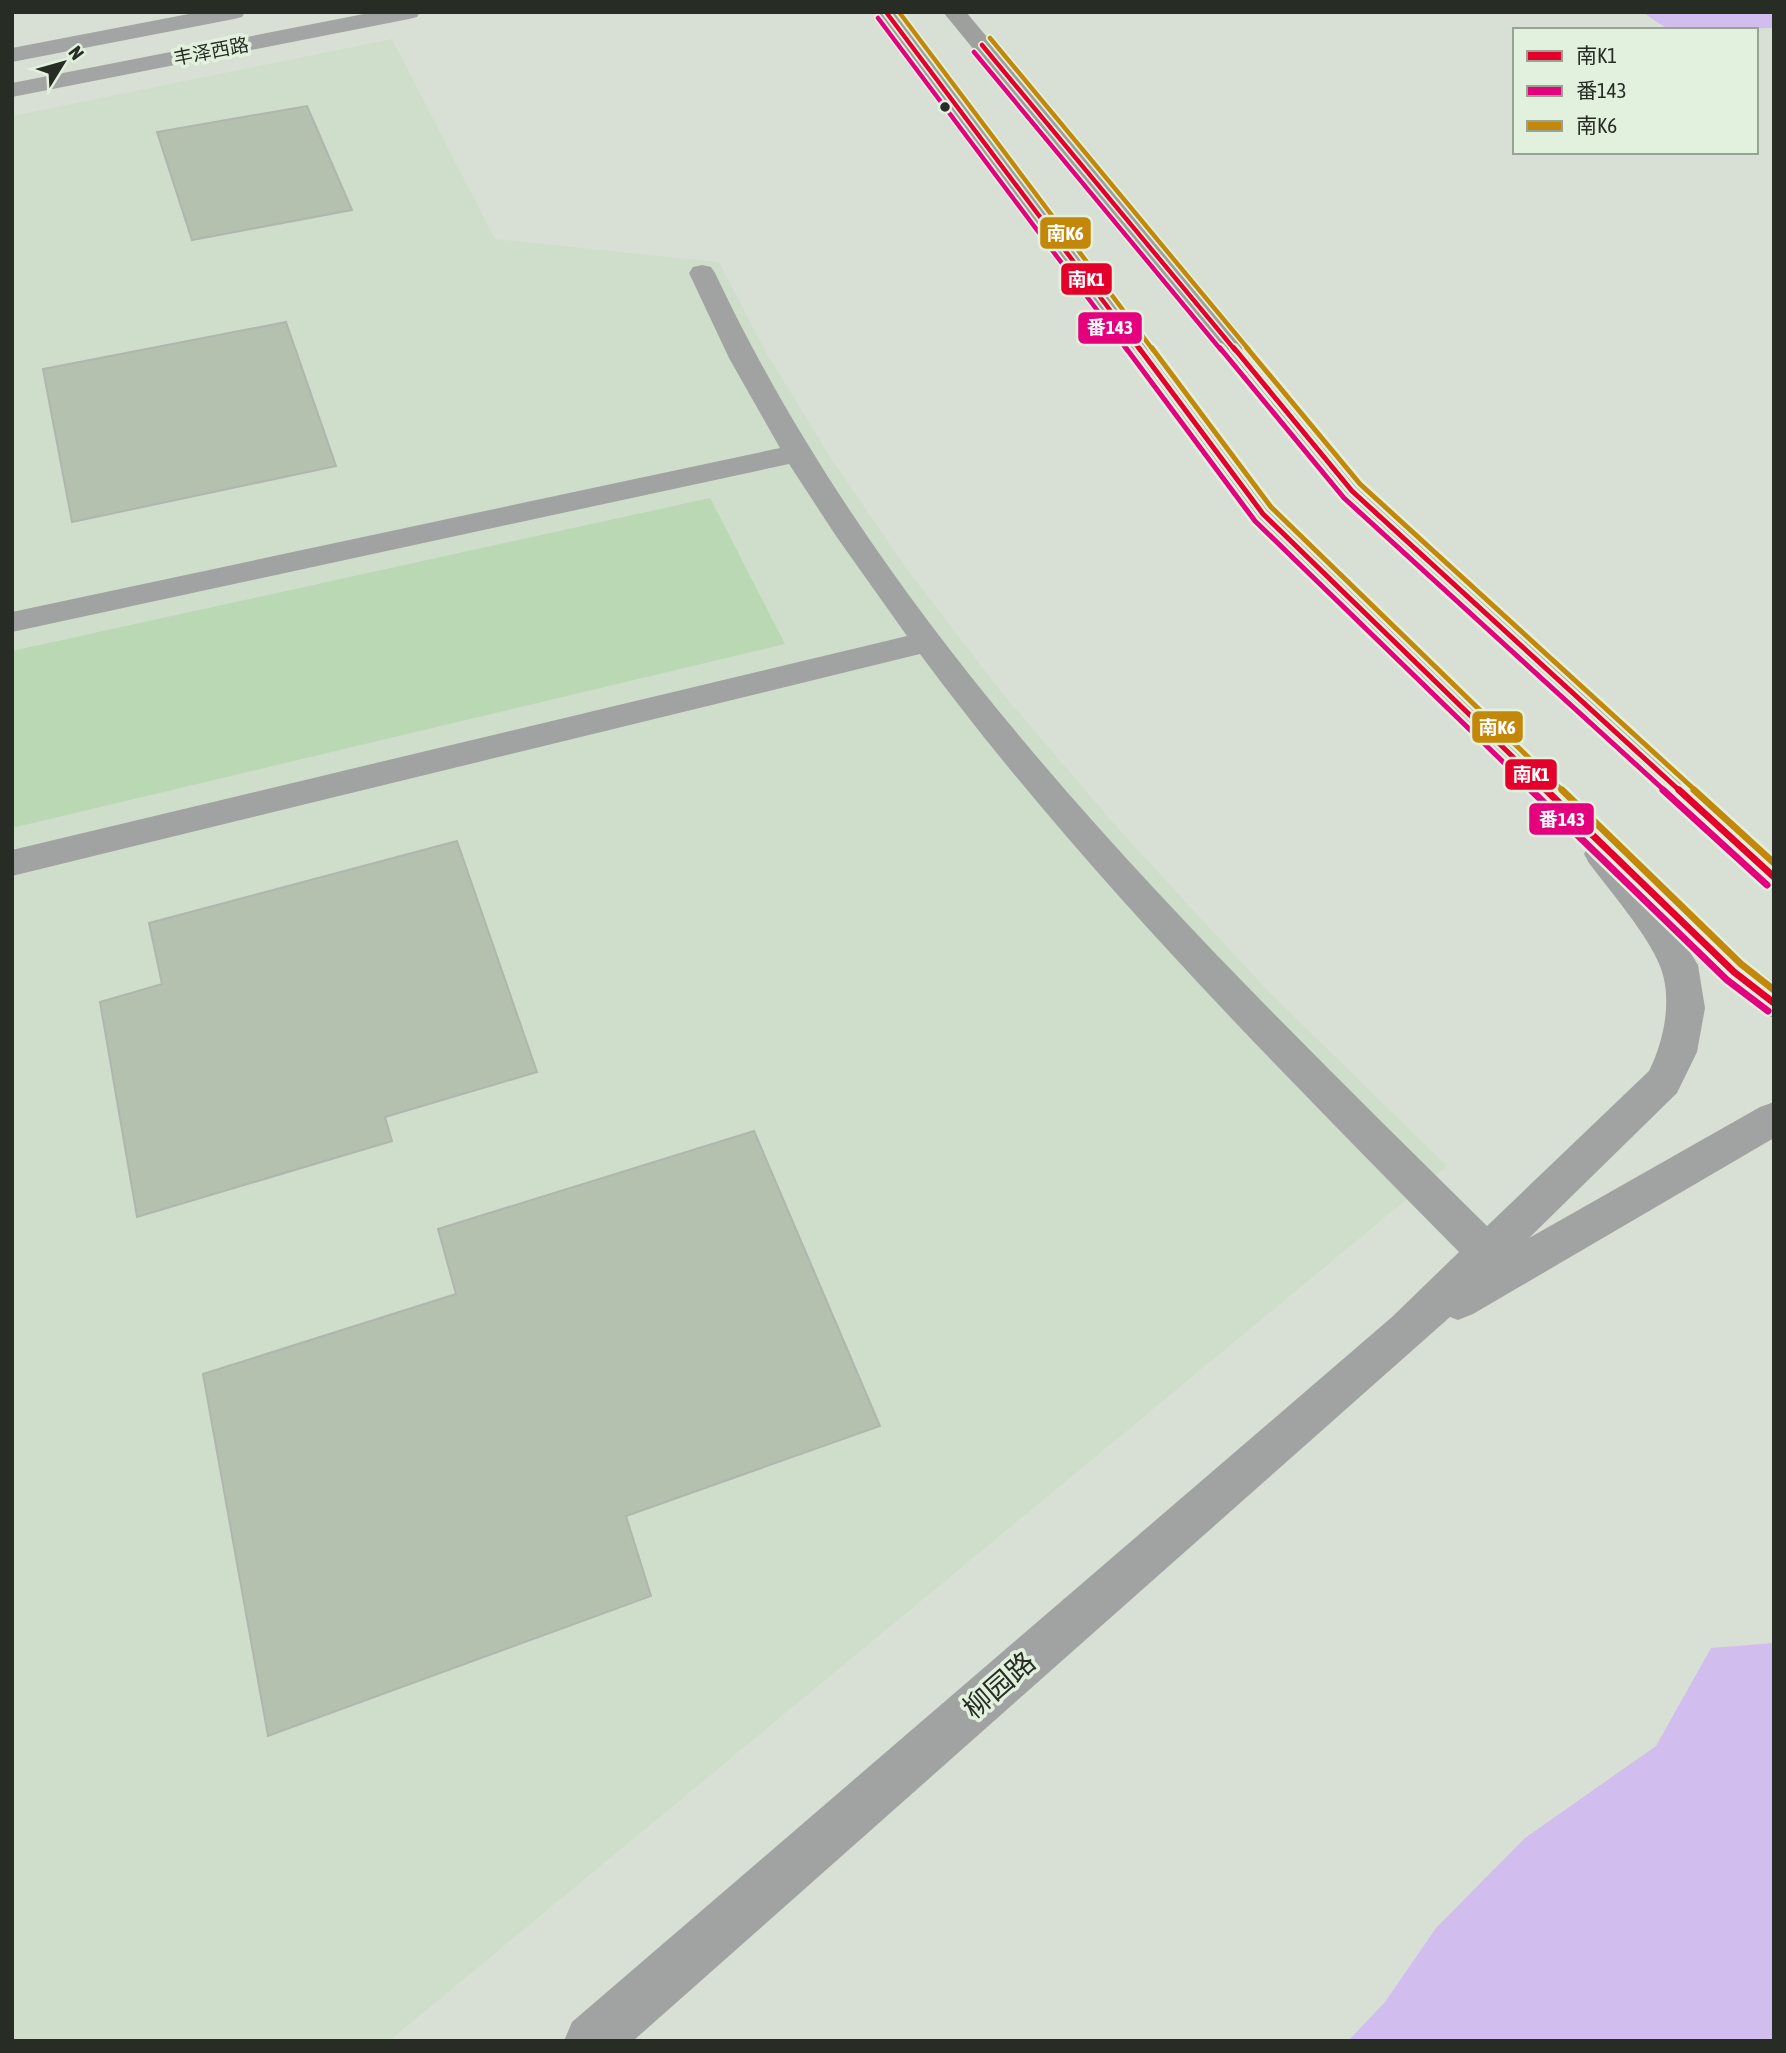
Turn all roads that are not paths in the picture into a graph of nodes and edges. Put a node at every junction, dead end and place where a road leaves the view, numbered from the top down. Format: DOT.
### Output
graph roads {
  1 [pos="234,12"];
  2 [pos="409,12"];
  3 [pos="886,12"];
  4 [pos="954,12"];
  5 [pos="12,55"];
  6 [pos="12,90"];
  7 [pos="702,273"];
  8 [pos="798,453"];
  9 [pos="12,622"];
  10 [pos="927,642"];
  11 [pos="1568,810"];
  12 [pos="12,863"];
  13 [pos="1774,877"];
  14 [pos="1774,1003"];
  15 [pos="1774,1118"];
  16 [pos="1487,1253"];
  17 [pos="1408,1330"];
  18 [pos="591,2041"];
  1 -- 5 [label="main road, 丰泽西路"];
  2 -- 6 [label="main road, 丰泽西路"];
  3 -- 11 [label="highway"];
  4 -- 13 [label="highway"];
  7 -- 8 [label="street"];
  8 -- 9 [label="street"];
  8 -- 10 [label="street"];
  10 -- 12 [label="street"];
  10 -- 16 [label="street"];
  11 -- 14 [label="highway"];
  11 -- 16 [label="street"];
  15 -- 17 [label="street"];
  16 -- 17 [label="street"];
  17 -- 18 [label="street, 柳园路"];
}
